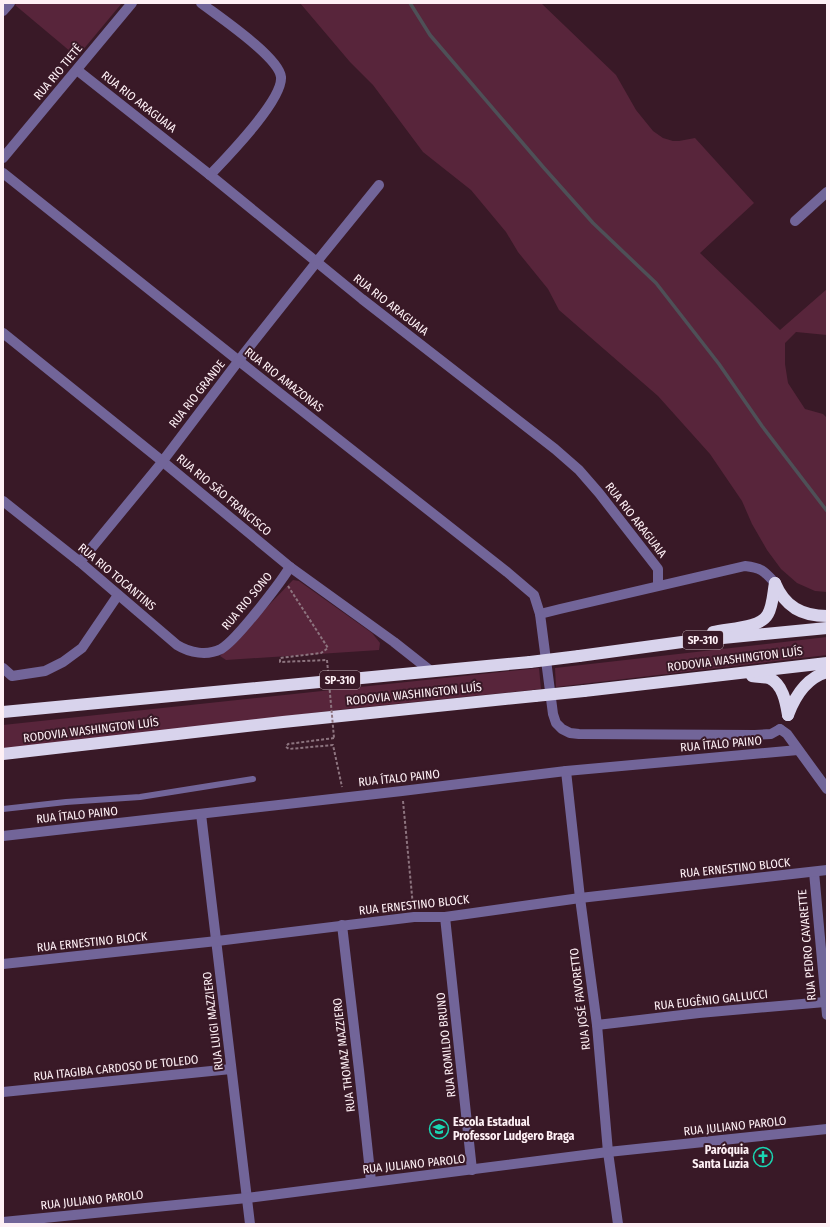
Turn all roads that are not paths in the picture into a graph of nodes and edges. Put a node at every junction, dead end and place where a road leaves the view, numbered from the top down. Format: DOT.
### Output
graph roads {
  1 [pos="132,3"];
  2 [pos="201,3"];
  3 [pos="77,70"];
  4 [pos="3,158"];
  5 [pos="3,173"];
  6 [pos="210,175"];
  7 [pos="379,185"];
  8 [pos="827,192"];
  9 [pos="795,221"];
  10 [pos="316,262"];
  11 [pos="3,332"];
  12 [pos="239,361"];
  13 [pos="162,461"];
  14 [pos="3,501"];
  15 [pos="80,562"];
  16 [pos="290,566"];
  17 [pos="775,583"];
  18 [pos="658,585"];
  19 [pos="118,595"];
  20 [pos="540,614"];
  21 [pos="827,616"];
  22 [pos="827,628"];
  23 [pos="682,642"];
  24 [pos="221,649"];
  25 [pos="827,663"];
  26 [pos="3,668"];
  27 [pos="432,672"];
  28 [pos="827,672"];
  29 [pos="7,676"];
  30 [pos="687,679"];
  31 [pos="3,712"];
  32 [pos="788,715"];
  33 [pos="780,729"];
  34 [pos="798,750"];
  35 [pos="3,754"];
  36 [pos="566,771"];
  37 [pos="253,779"];
  38 [pos="827,789"];
  39 [pos="3,809"];
  40 [pos="201,814"];
  41 [pos="3,836"];
  42 [pos="827,870"];
  43 [pos="814,872"];
  44 [pos="580,898"];
  45 [pos="445,917"];
  46 [pos="342,925"];
  47 [pos="217,942"];
  48 [pos="3,964"];
  49 [pos="826,1002"];
  50 [pos="827,1015"];
  51 [pos="597,1025"];
  52 [pos="231,1069"];
  53 [pos="3,1092"];
  54 [pos="827,1129"];
  55 [pos="608,1152"];
  56 [pos="472,1170"];
  57 [pos="371,1181"];
  58 [pos="247,1198"];
  59 [pos="3,1222"];
  60 [pos="250,1224"];
  61 [pos="618,1224"];
  1 -- 3 [label="street, RUA RIO TIETÊ"];
  2 -- 6 [label="street"];
  3 -- 4 [label="street, RUA RIO TIETÊ"];
  3 -- 6 [label="street, RUA RIO ARAGUAIA"];
  5 -- 12 [label="street, RUA RIO AMAZONAS"];
  6 -- 10 [label="street, RUA RIO ARAGUAIA"];
  7 -- 10 [label="street, RUA RIO GRANDE"];
  8 -- 9 [label="street"];
  10 -- 12 [label="street, RUA RIO GRANDE"];
  10 -- 18 [label="street, RUA RIO ARAGUAIA"];
  11 -- 13 [label="street, RUA RIO SÃO FRANCISCO"];
  12 -- 13 [label="street, RUA RIO GRANDE"];
  12 -- 20 [label="street, RUA RIO AMAZONAS"];
  13 -- 15 [label="street, RUA RIO GRANDE"];
  13 -- 16 [label="street, RUA RIO SÃO FRANCISCO"];
  14 -- 15 [label="street, RUA RIO TOCANTINS"];
  15 -- 19 [label="street, RUA RIO TOCANTINS"];
  16 -- 24 [label="street, RUA RIO SONO"];
  16 -- 27 [label="street, RUA RIO SÃO FRANCISCO"];
  17 -- 18 [label="street"];
  17 -- 21 [label="highway"];
  17 -- 23 [label="highway"];
  18 -- 20 [label="street"];
  19 -- 24 [label="street, RUA RIO TOCANTINS"];
  19 -- 29 [label="street"];
  20 -- 33 [label="street, RUA RIO AMAZONAS"];
  22 -- 23 [label="highway, RODOVIA WASHINGTON LUÍS / SP-310"];
  23 -- 27 [label="highway, RODOVIA WASHINGTON LUÍS / SP-310, bridge"];
  25 -- 30 [label="highway, RODOVIA WASHINGTON LUÍS"];
  26 -- 29 [label="street"];
  27 -- 31 [label="highway, RODOVIA WASHINGTON LUÍS / SP-310"];
  28 -- 32 [label="highway"];
  30 -- 32 [label="highway"];
  30 -- 35 [label="highway, RODOVIA WASHINGTON LUÍS, bridge"];
  32 -- 33 [label="street"];
  33 -- 34 [label="street"];
  34 -- 36 [label="street, RUA ÍTALO PAINO"];
  34 -- 38 [label="street"];
  36 -- 40 [label="street, RUA ÍTALO PAINO"];
  36 -- 44 [label="street, RUA JOSÉ FAVORETTO"];
  37 -- 39 [label="lane"];
  40 -- 41 [label="street, RUA ÍTALO PAINO"];
  40 -- 47 [label="street, RUA LUIGI MAZZIERO"];
  42 -- 43 [label="street, RUA ERNESTINO BLOCK"];
  43 -- 44 [label="street, RUA ERNESTINO BLOCK"];
  43 -- 49 [label="street, RUA PEDRO CAVARETTE"];
  44 -- 45 [label="street, RUA ERNESTINO BLOCK"];
  44 -- 51 [label="street, RUA JOSÉ FAVORETTO"];
  45 -- 46 [label="street, RUA ERNESTINO BLOCK"];
  45 -- 56 [label="street, RUA ROMILDO BRUNO"];
  46 -- 47 [label="street, RUA ERNESTINO BLOCK"];
  46 -- 57 [label="street, RUA THOMAZ MAZZIERO"];
  47 -- 48 [label="street, RUA ERNESTINO BLOCK"];
  47 -- 52 [label="street, RUA LUIGI MAZZIERO"];
  49 -- 50 [label="street, RUA PEDRO CAVARETTE"];
  49 -- 51 [label="street, RUA EUGÊNIO GALLUCCI"];
  51 -- 55 [label="street, RUA JOSÉ FAVORETTO"];
  52 -- 53 [label="street, RUA ITAGIBA CARDOSO DE TOLEDO"];
  52 -- 58 [label="street, RUA LUIGI MAZZIERO"];
  54 -- 55 [label="street, RUA JULIANO PAROLO"];
  55 -- 56 [label="street, RUA JULIANO PAROLO"];
  55 -- 61 [label="street, RUA JOSÉ FAVORETTO"];
  56 -- 57 [label="street, RUA JULIANO PAROLO"];
  57 -- 58 [label="street, RUA JULIANO PAROLO"];
  58 -- 59 [label="street, RUA JULIANO PAROLO"];
  58 -- 60 [label="street, RUA LUIGI MAZZIERO"];
}
